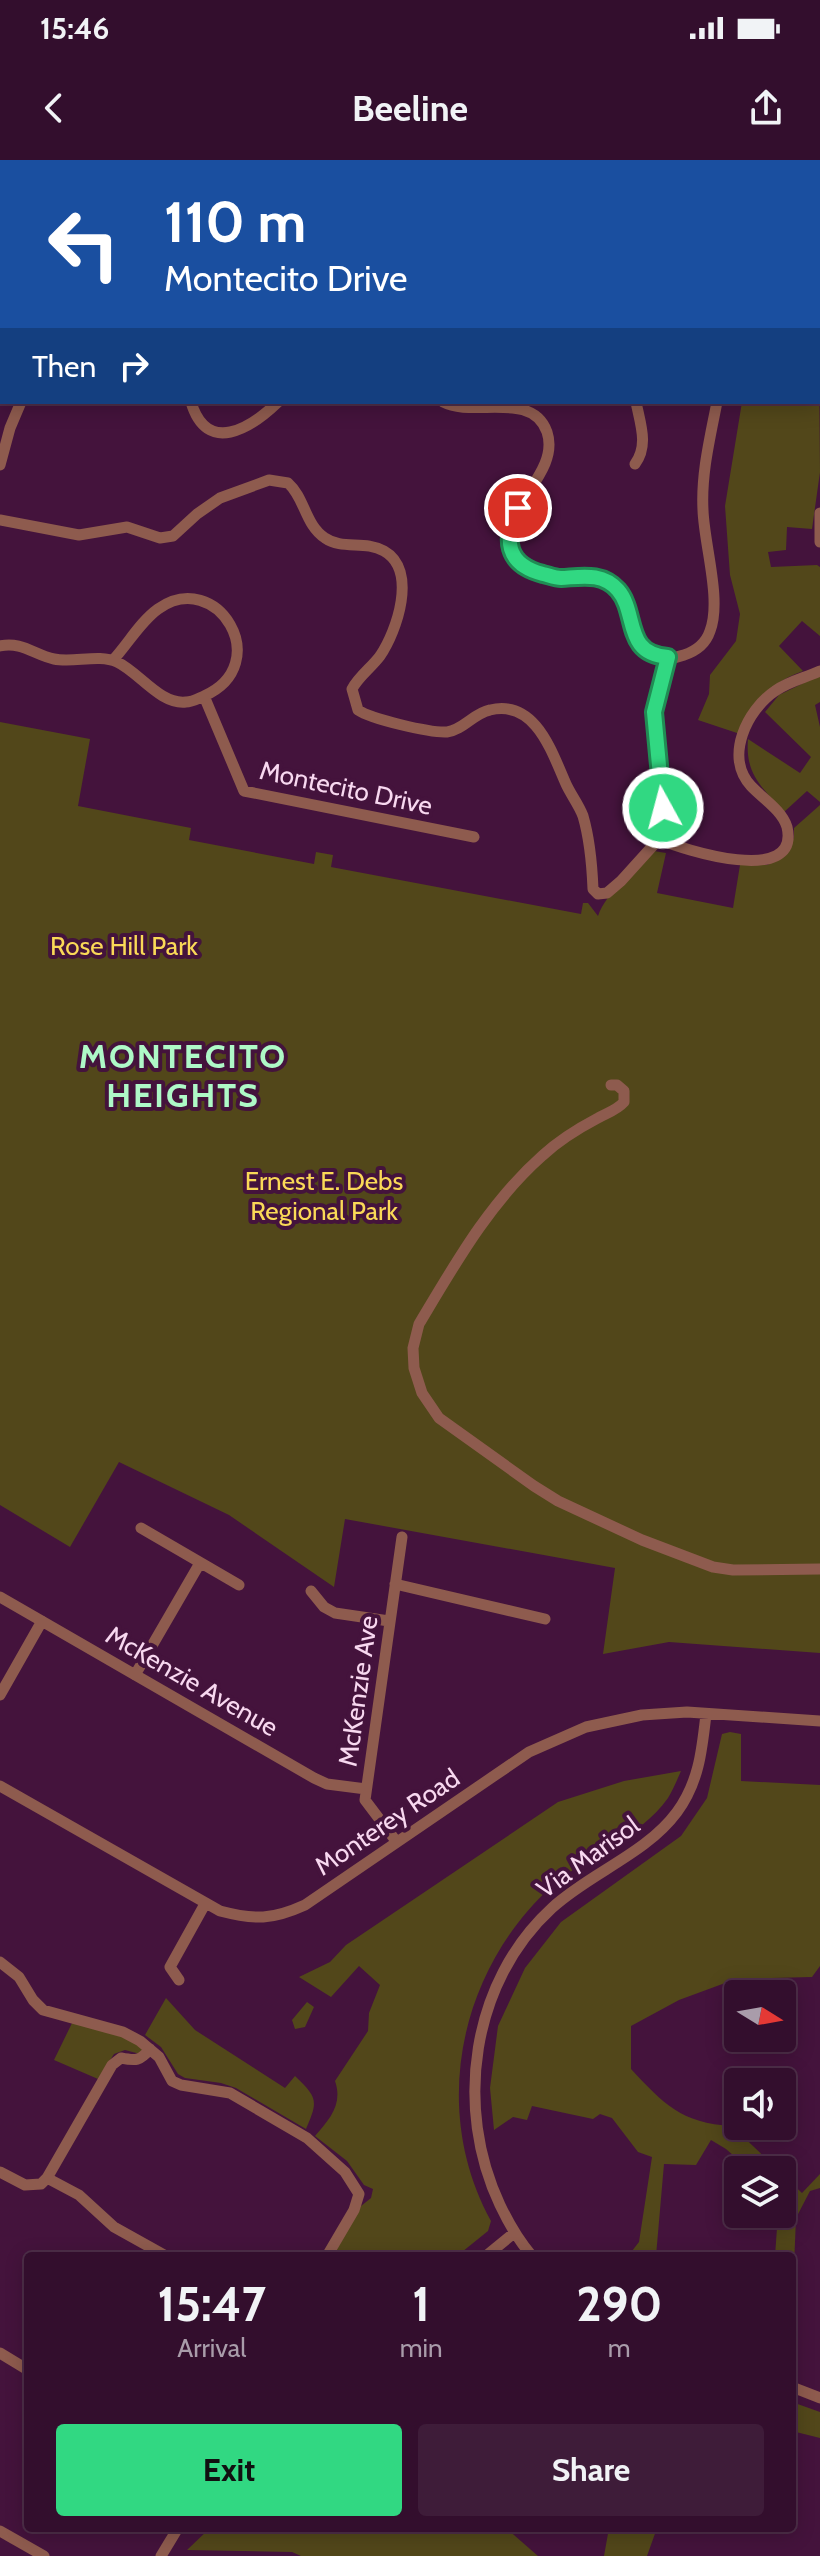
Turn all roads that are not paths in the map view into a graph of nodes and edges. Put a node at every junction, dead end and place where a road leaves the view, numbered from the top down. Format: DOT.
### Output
graph roads {
  1 [pos="20,404"];
  2 [pos="192,404"];
  3 [pos="276,404"];
  4 [pos="450,404"];
  5 [pos="637,404"];
  6 [pos="717,404"];
  7 [pos="635,464"];
  8 [pos="0,465"];
  9 [pos="820,513"];
  10 [pos="0,520"];
  11 [pos="820,542"];
  12 [pos="0,646"];
  13 [pos="668,657"];
  14 [pos="113,660"];
  15 [pos="820,671"];
  16 [pos="204,696"];
  17 [pos="474,837"];
  18 [pos="659,839"];
  19 [pos="611,1085"];
  20 [pos="141,1528"];
  21 [pos="402,1537"];
  22 [pos="200,1563"];
  23 [pos="820,1569"];
  24 [pos="395,1584"];
  25 [pos="239,1585"];
  26 [pos="311,1591"];
  27 [pos="0,1597"];
  28 [pos="545,1619"];
  29 [pos="42,1621"];
  30 [pos="389,1621"];
  31 [pos="135,1675"];
  32 [pos="0,1695"];
  33 [pos="706,1714"];
  34 [pos="820,1721"];
  35 [pos="0,1786"];
  36 [pos="366,1789"];
  37 [pos="396,1841"];
  38 [pos="205,1904"];
  39 [pos="0,1962"];
  40 [pos="179,1980"];
  41 [pos="150,2049"];
  42 [pos="0,2172"];
  43 [pos="47,2178"];
  44 [pos="514,2233"];
  45 [pos="159,2252"];
  46 [pos="329,2252"];
  47 [pos="491,2252"];
  48 [pos="529,2252"];
  49 [pos="0,2353"];
  50 [pos="24,2368"];
  51 [pos="796,2389"];
  52 [pos="820,2398"];
  53 [pos="0,2531"];
  54 [pos="176,2532"];
  55 [pos="44,2556"];
  56 [pos="161,2556"];
  1 -- 8 [label="street"];
  2 -- 3 [label="street"];
  4 -- 13 [label="street"];
  5 -- 7 [label="street"];
  6 -- 13 [label="street"];
  9 -- 11 [label="street"];
  10 -- 18 [label="street"];
  12 -- 14 [label="street"];
  13 -- 18 [label="street"];
  14 -- 16 [label="street"];
  14 -- 16 [label="street"];
  15 -- 18 [label="street"];
  16 -- 17 [label="street, Montecito Drive"];
  19 -- 23 [label="street"];
  20 -- 22 [label="street"];
  21 -- 24 [label="street, McKenzie Ave"];
  22 -- 25 [label="street"];
  22 -- 31 [label="street"];
  24 -- 28 [label="street"];
  24 -- 30 [label="street, McKenzie Ave"];
  26 -- 30 [label="street"];
  27 -- 29 [label="street, McKenzie Avenue"];
  29 -- 31 [label="street, McKenzie Avenue"];
  29 -- 32 [label="street"];
  30 -- 36 [label="street, McKenzie Ave"];
  31 -- 36 [label="street, McKenzie Avenue"];
  33 -- 34 [label="street, Monterey Road"];
  33 -- 37 [label="street, Monterey Road"];
  33 -- 44 [label="street, Via Marisol"];
  35 -- 38 [label="street, Monterey Road"];
  36 -- 37 [label="street, McKenzie Ave"];
  37 -- 38 [label="street, Monterey Road"];
  38 -- 40 [label="street"];
  39 -- 41 [label="street"];
  41 -- 43 [label="street"];
  41 -- 46 [label="street"];
  42 -- 43 [label="street"];
  43 -- 45 [label="street"];
  44 -- 47 [label="street"];
  44 -- 48 [label="street, Via Marisol"];
  49 -- 50 [label="street"];
  51 -- 52 [label="street"];
  53 -- 55 [label="street"];
  54 -- 56 [label="street"];
}
